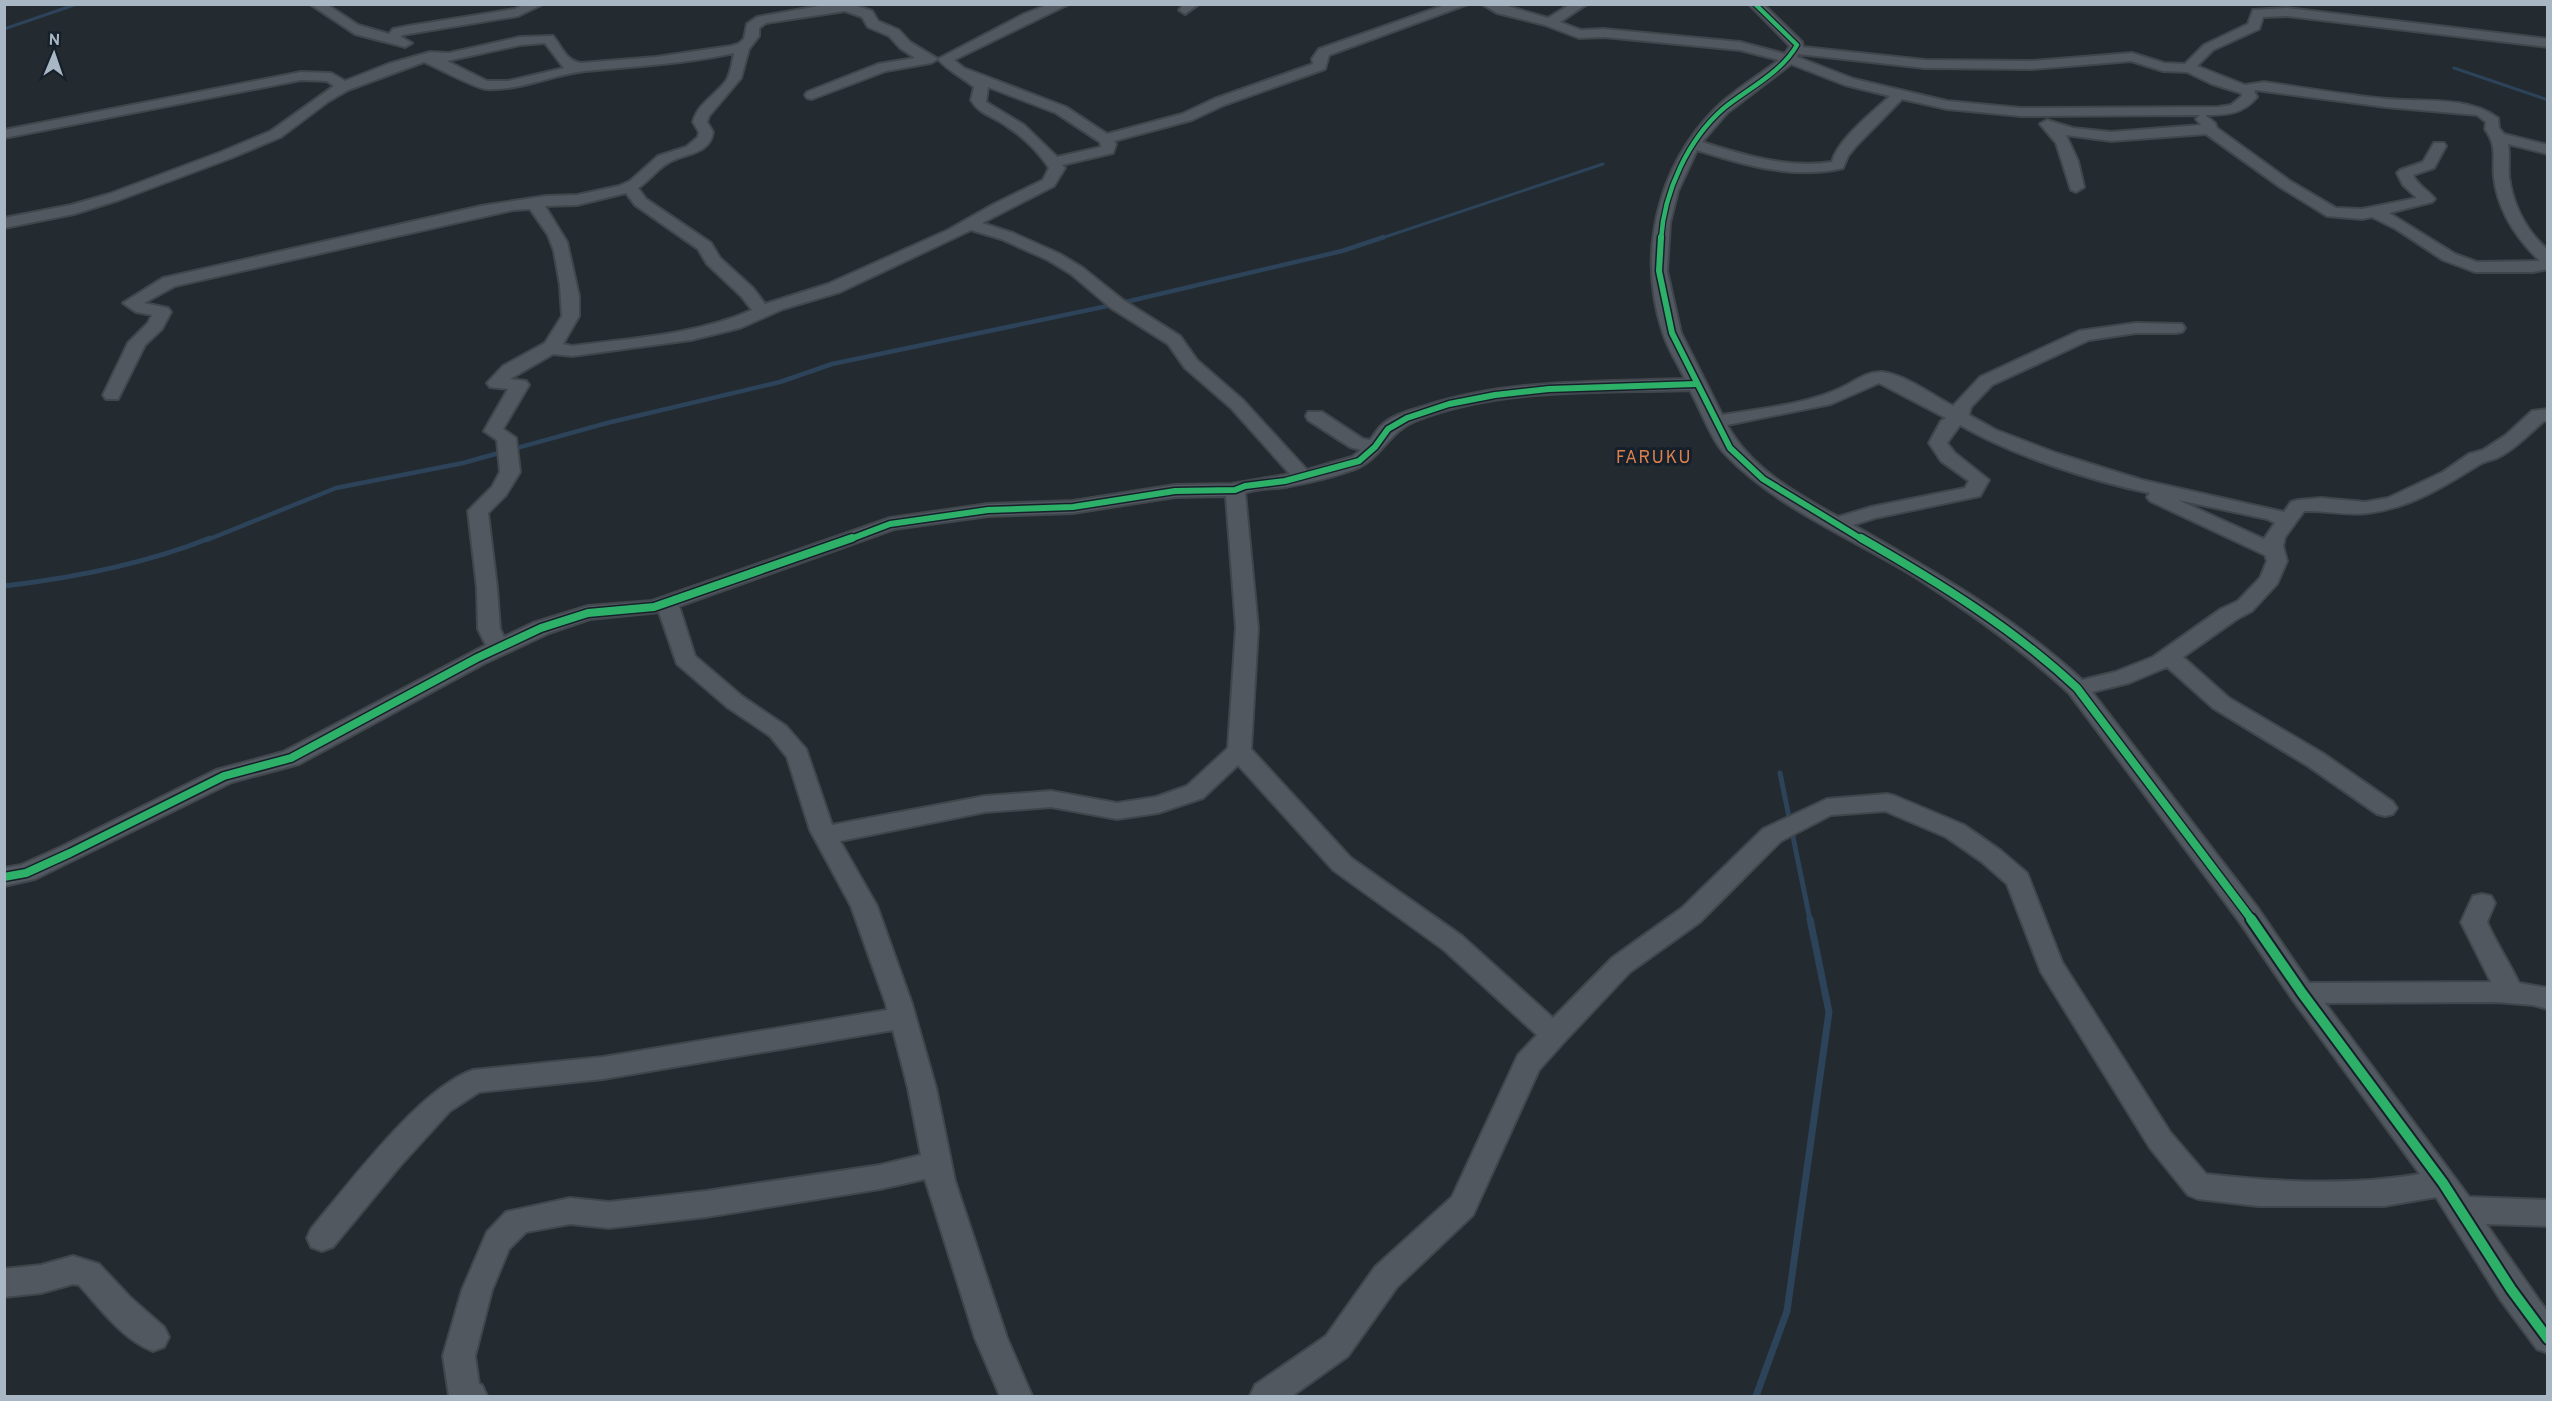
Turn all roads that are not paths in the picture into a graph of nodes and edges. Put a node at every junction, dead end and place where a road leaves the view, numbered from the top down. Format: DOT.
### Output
graph roads {
  1 [pos="316,4"];
  2 [pos="537,4"];
  3 [pos="1029,4"];
  4 [pos="1462,4"];
  5 [pos="1488,4"];
  6 [pos="1581,4"];
  7 [pos="1755,4"];
  8 [pos="1056,7"];
  9 [pos="2260,8"];
  10 [pos="1550,22"];
  11 [pos="393,38"];
  12 [pos="2547,43"];
  13 [pos="743,47"];
  14 [pos="1792,55"];
  15 [pos="426,57"];
  16 [pos="925,58"];
  17 [pos="945,59"];
  18 [pos="584,68"];
  19 [pos="2189,68"];
  20 [pos="967,74"];
  21 [pos="343,87"];
  22 [pos="2246,90"];
  23 [pos="1899,94"];
  24 [pos="812,95"];
  25 [pos="2195,111"];
  26 [pos="2021,112"];
  27 [pos="2053,127"];
  28 [pos="2209,129"];
  29 [pos="4,134"];
  30 [pos="2499,137"];
  31 [pos="1105,139"];
  32 [pos="1693,144"];
  33 [pos="2439,146"];
  34 [pos="2547,150"];
  35 [pos="1053,162"];
  36 [pos="630,186"];
  37 [pos="2076,187"];
  38 [pos="537,204"];
  39 [pos="2375,212"];
  40 [pos="4,223"];
  41 [pos="968,224"];
  42 [pos="2547,259"];
  43 [pos="2547,264"];
  44 [pos="763,314"];
  45 [pos="2176,328"];
  46 [pos="551,348"];
  47 [pos="1696,384"];
  48 [pos="112,395"];
  49 [pos="2547,415"];
  50 [pos="1315,416"];
  51 [pos="1959,417"];
  52 [pos="1716,421"];
  53 [pos="1375,447"];
  54 [pos="1303,477"];
  55 [pos="2138,485"];
  56 [pos="1235,490"];
  57 [pos="2287,521"];
  58 [pos="1836,524"];
  59 [pos="2275,552"];
  60 [pos="667,603"];
  61 [pos="498,648"];
  62 [pos="2169,657"];
  63 [pos="2077,688"];
  64 [pos="1239,751"];
  65 [pos="2385,808"];
  66 [pos="825,835"];
  67 [pos="4,877"];
  68 [pos="2482,903"];
  69 [pos="2509,992"];
  70 [pos="2302,993"];
  71 [pos="2547,999"];
  72 [pos="903,1018"];
  73 [pos="1554,1034"];
  74 [pos="937,1164"];
  75 [pos="2443,1183"];
  76 [pos="2460,1210"];
  77 [pos="2547,1213"];
  78 [pos="322,1238"];
  79 [pos="4,1283"];
  80 [pos="153,1337"];
  81 [pos="2547,1339"];
  82 [pos="471,1396"];
  83 [pos="1016,1396"];
  84 [pos="1266,1396"];
  1 -- 11 [label="street"];
  2 -- 11 [label="street"];
  3 -- 8 [label="street"];
  4 -- 31 [label="street"];
  5 -- 10 [label="street"];
  6 -- 10 [label="street"];
  7 -- 14 [label="street"];
  8 -- 17 [label="street"];
  9 -- 12 [label="street"];
  9 -- 19 [label="street"];
  10 -- 14 [label="street"];
  11 -- 15 [label="street"];
  13 -- 16 [label="street"];
  13 -- 18 [label="street"];
  13 -- 36 [label="street"];
  14 -- 19 [label="street"];
  14 -- 23 [label="street"];
  14 -- 32 [label="street"];
  15 -- 18 [label="street"];
  15 -- 18 [label="street"];
  15 -- 21 [label="street"];
  16 -- 17 [label="street"];
  16 -- 24 [label="street"];
  17 -- 20 [label="street"];
  19 -- 22 [label="street"];
  20 -- 31 [label="street"];
  20 -- 35 [label="street"];
  21 -- 29 [label="street"];
  21 -- 40 [label="street"];
  22 -- 25 [label="street"];
  22 -- 30 [label="street"];
  23 -- 26 [label="street"];
  23 -- 32 [label="street"];
  25 -- 26 [label="street"];
  25 -- 28 [label="street"];
  26 -- 27 [label="street"];
  27 -- 28 [label="street"];
  27 -- 37 [label="street"];
  28 -- 39 [label="street"];
  30 -- 34 [label="street"];
  30 -- 42 [label="street"];
  31 -- 35 [label="street"];
  32 -- 47 [label="street"];
  33 -- 39 [label="street"];
  35 -- 41 [label="street"];
  36 -- 38 [label="street"];
  36 -- 44 [label="street"];
  38 -- 46 [label="street"];
  38 -- 48 [label="street"];
  39 -- 43 [label="street"];
  41 -- 44 [label="street"];
  41 -- 54 [label="street"];
  44 -- 46 [label="street"];
  45 -- 51 [label="street"];
  46 -- 61 [label="street"];
  47 -- 52 [label="street"];
  47 -- 53 [label="street"];
  49 -- 57 [label="street"];
  50 -- 53 [label="street"];
  51 -- 52 [label="street"];
  51 -- 55 [label="street"];
  51 -- 58 [label="street"];
  52 -- 58 [label="street"];
  53 -- 54 [label="street"];
  54 -- 56 [label="street"];
  55 -- 57 [label="street"];
  55 -- 59 [label="street"];
  56 -- 60 [label="street"];
  56 -- 64 [label="street"];
  57 -- 59 [label="street"];
  58 -- 63 [label="street"];
  59 -- 62 [label="street"];
  60 -- 61 [label="street"];
  60 -- 66 [label="street"];
  61 -- 67 [label="street"];
  62 -- 63 [label="street"];
  62 -- 65 [label="street"];
  63 -- 70 [label="street"];
  64 -- 66 [label="street"];
  64 -- 73 [label="street"];
  66 -- 72 [label="street"];
  68 -- 69 [label="street"];
  69 -- 70 [label="street"];
  69 -- 71 [label="street"];
  70 -- 75 [label="street"];
  72 -- 74 [label="street"];
  72 -- 78 [label="street"];
  73 -- 75 [label="street"];
  73 -- 84 [label="street"];
  74 -- 82 [label="street"];
  74 -- 83 [label="street"];
  75 -- 76 [label="street"];
  76 -- 77 [label="street"];
  76 -- 81 [label="street"];
  79 -- 80 [label="street"];
}
